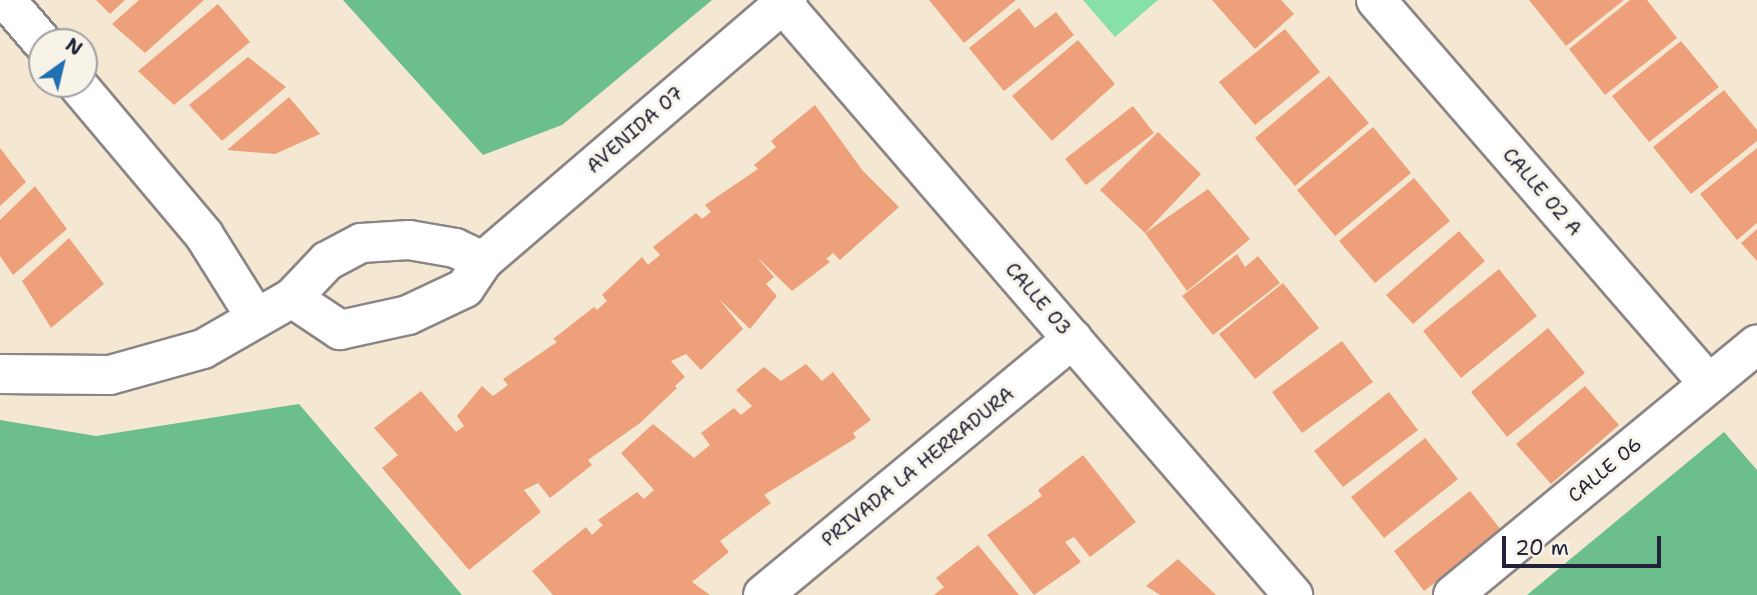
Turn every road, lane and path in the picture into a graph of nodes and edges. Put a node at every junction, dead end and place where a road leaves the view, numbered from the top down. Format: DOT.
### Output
graph roads {
  1 [pos="6,0"];
  2 [pos="1376,0"];
  3 [pos="785,2"];
  4 [pos="30,28"];
  5 [pos="89,98"];
  6 [pos="483,261"];
  7 [pos="292,298"];
  8 [pos="257,318"];
  9 [pos="1073,339"];
  10 [pos="1757,344"];
  11 [pos="0,374"];
  12 [pos="1709,384"];
  13 [pos="763,595"];
  14 [pos="1293,595"];
  15 [pos="1453,595"];
  1 -- 4 [label="street"];
  2 -- 12 [label="street, CALLE 02 A"];
  3 -- 6 [label="street, AVENIDA 07"];
  3 -- 9 [label="street, CALLE 03"];
  5 -- 8 [label="street"];
  6 -- 7 [label="street"];
  6 -- 7 [label="street, AVENIDA 07"];
  7 -- 8 [label="street"];
  8 -- 11 [label="street"];
  9 -- 13 [label="street, PRIVADA LA HERRADURA"];
  9 -- 14 [label="street, CALLE 03"];
  10 -- 12 [label="street, CALLE 06"];
  12 -- 15 [label="street, CALLE 06"];
}
